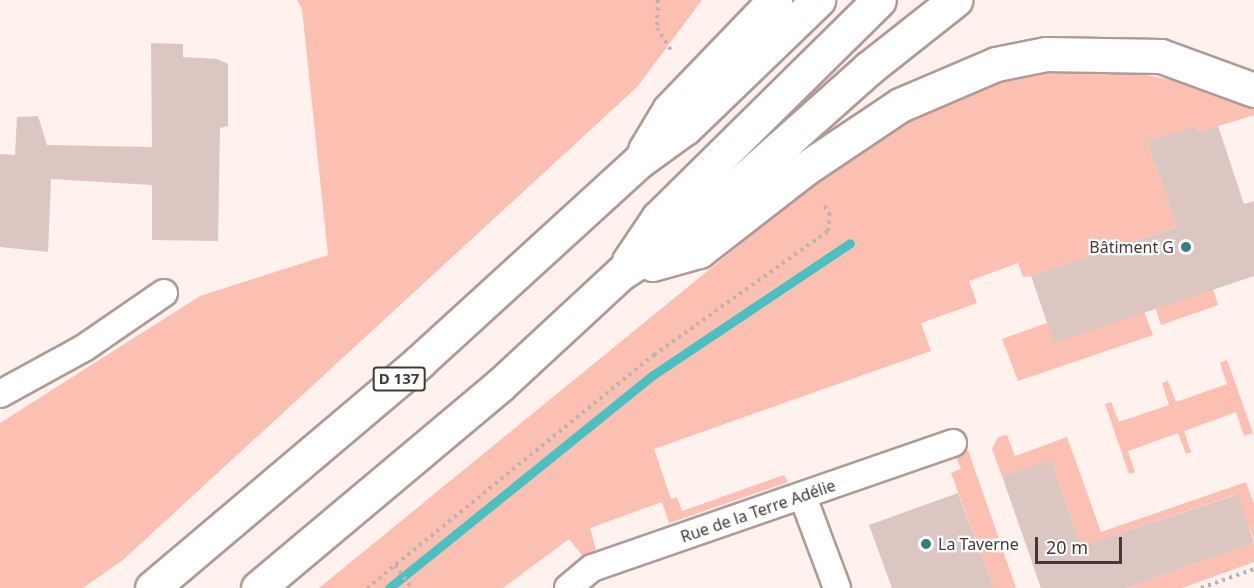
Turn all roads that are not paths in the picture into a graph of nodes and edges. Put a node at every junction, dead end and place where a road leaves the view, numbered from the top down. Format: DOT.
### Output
graph roads {
  1 [pos="775,0"];
  2 [pos="818,0"];
  3 [pos="879,0"];
  4 [pos="955,0"];
  5 [pos="1254,90"];
  6 [pos="638,162"];
  7 [pos="621,273"];
  8 [pos="164,293"];
  9 [pos="0,394"];
  10 [pos="953,443"];
  11 [pos="803,496"];
  12 [pos="152,588"];
  13 [pos="258,588"];
  14 [pos="568,588"];
  15 [pos="837,588"];
  1 -- 6 [label="highway"];
  2 -- 6 [label="highway, D 137"];
  3 -- 7 [label="highway"];
  4 -- 7 [label="highway"];
  5 -- 7 [label="highway"];
  6 -- 12 [label="highway, D 137"];
  7 -- 13 [label="highway"];
  8 -- 9 [label="street"];
  10 -- 11 [label="street, Rue de la Terre Adélie"];
  11 -- 14 [label="street, Rue de la Terre Adélie"];
  11 -- 15 [label="street"];
}
